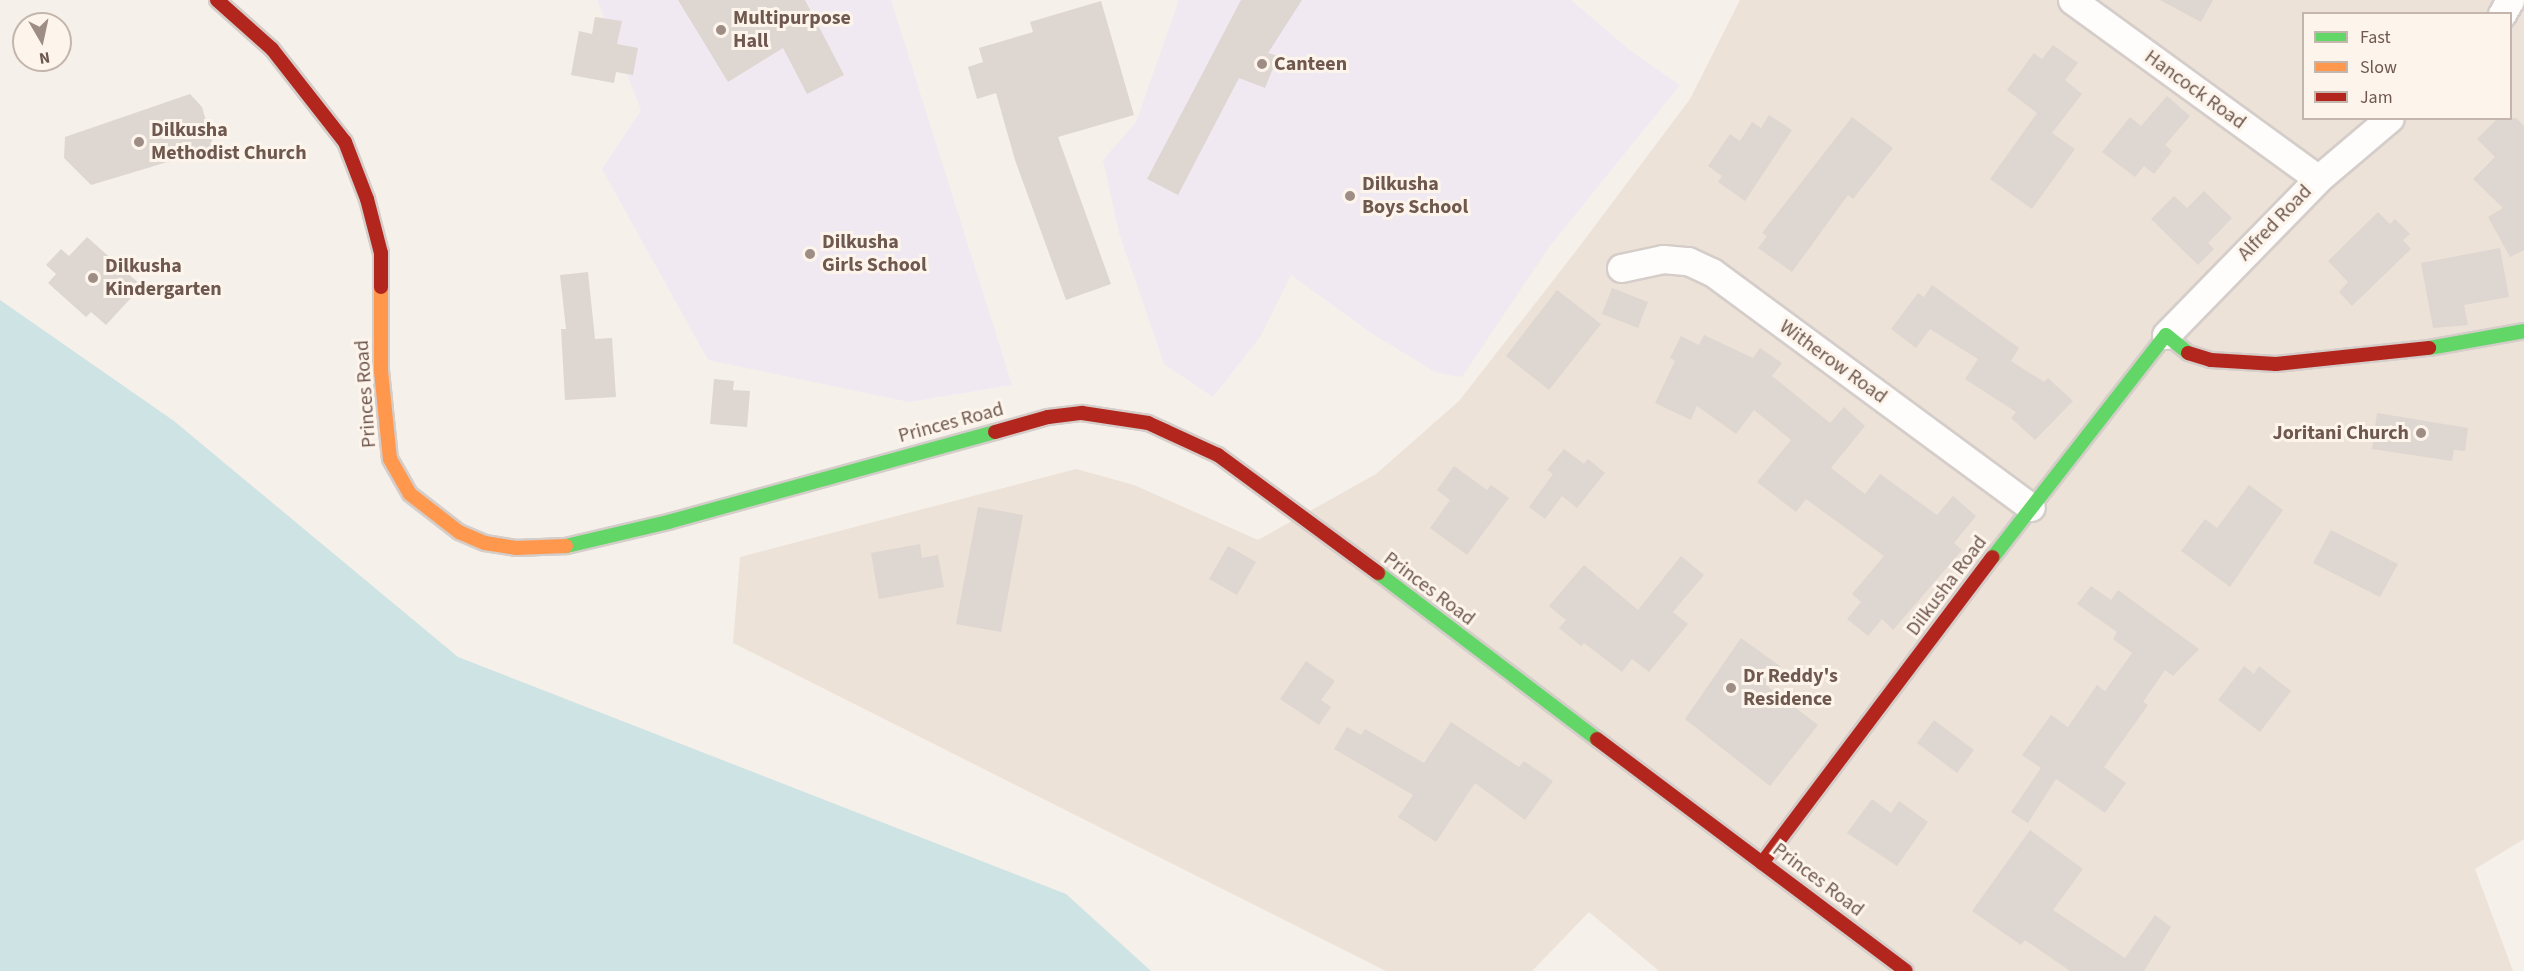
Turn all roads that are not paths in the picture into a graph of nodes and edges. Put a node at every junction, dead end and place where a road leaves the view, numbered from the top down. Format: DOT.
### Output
graph roads {
  1 [pos="216,0"];
  2 [pos="2072,0"];
  3 [pos="2388,120"];
  4 [pos="2318,179"];
  5 [pos="1622,268"];
  6 [pos="2524,331"];
  7 [pos="2166,335"];
  8 [pos="2031,507"];
  9 [pos="1762,863"];
  10 [pos="1906,971"];
  1 -- 9 [label="main road, Princes Road"];
  2 -- 4 [label="street, Hancock Road"];
  3 -- 4 [label="street, Alfred Road"];
  4 -- 7 [label="street, Alfred Road"];
  5 -- 8 [label="street, Witherow Road"];
  6 -- 7 [label="main road"];
  7 -- 8 [label="main road, Dilkusha Road"];
  8 -- 9 [label="main road, Dilkusha Road"];
  9 -- 10 [label="main road, Princes Road"];
}
